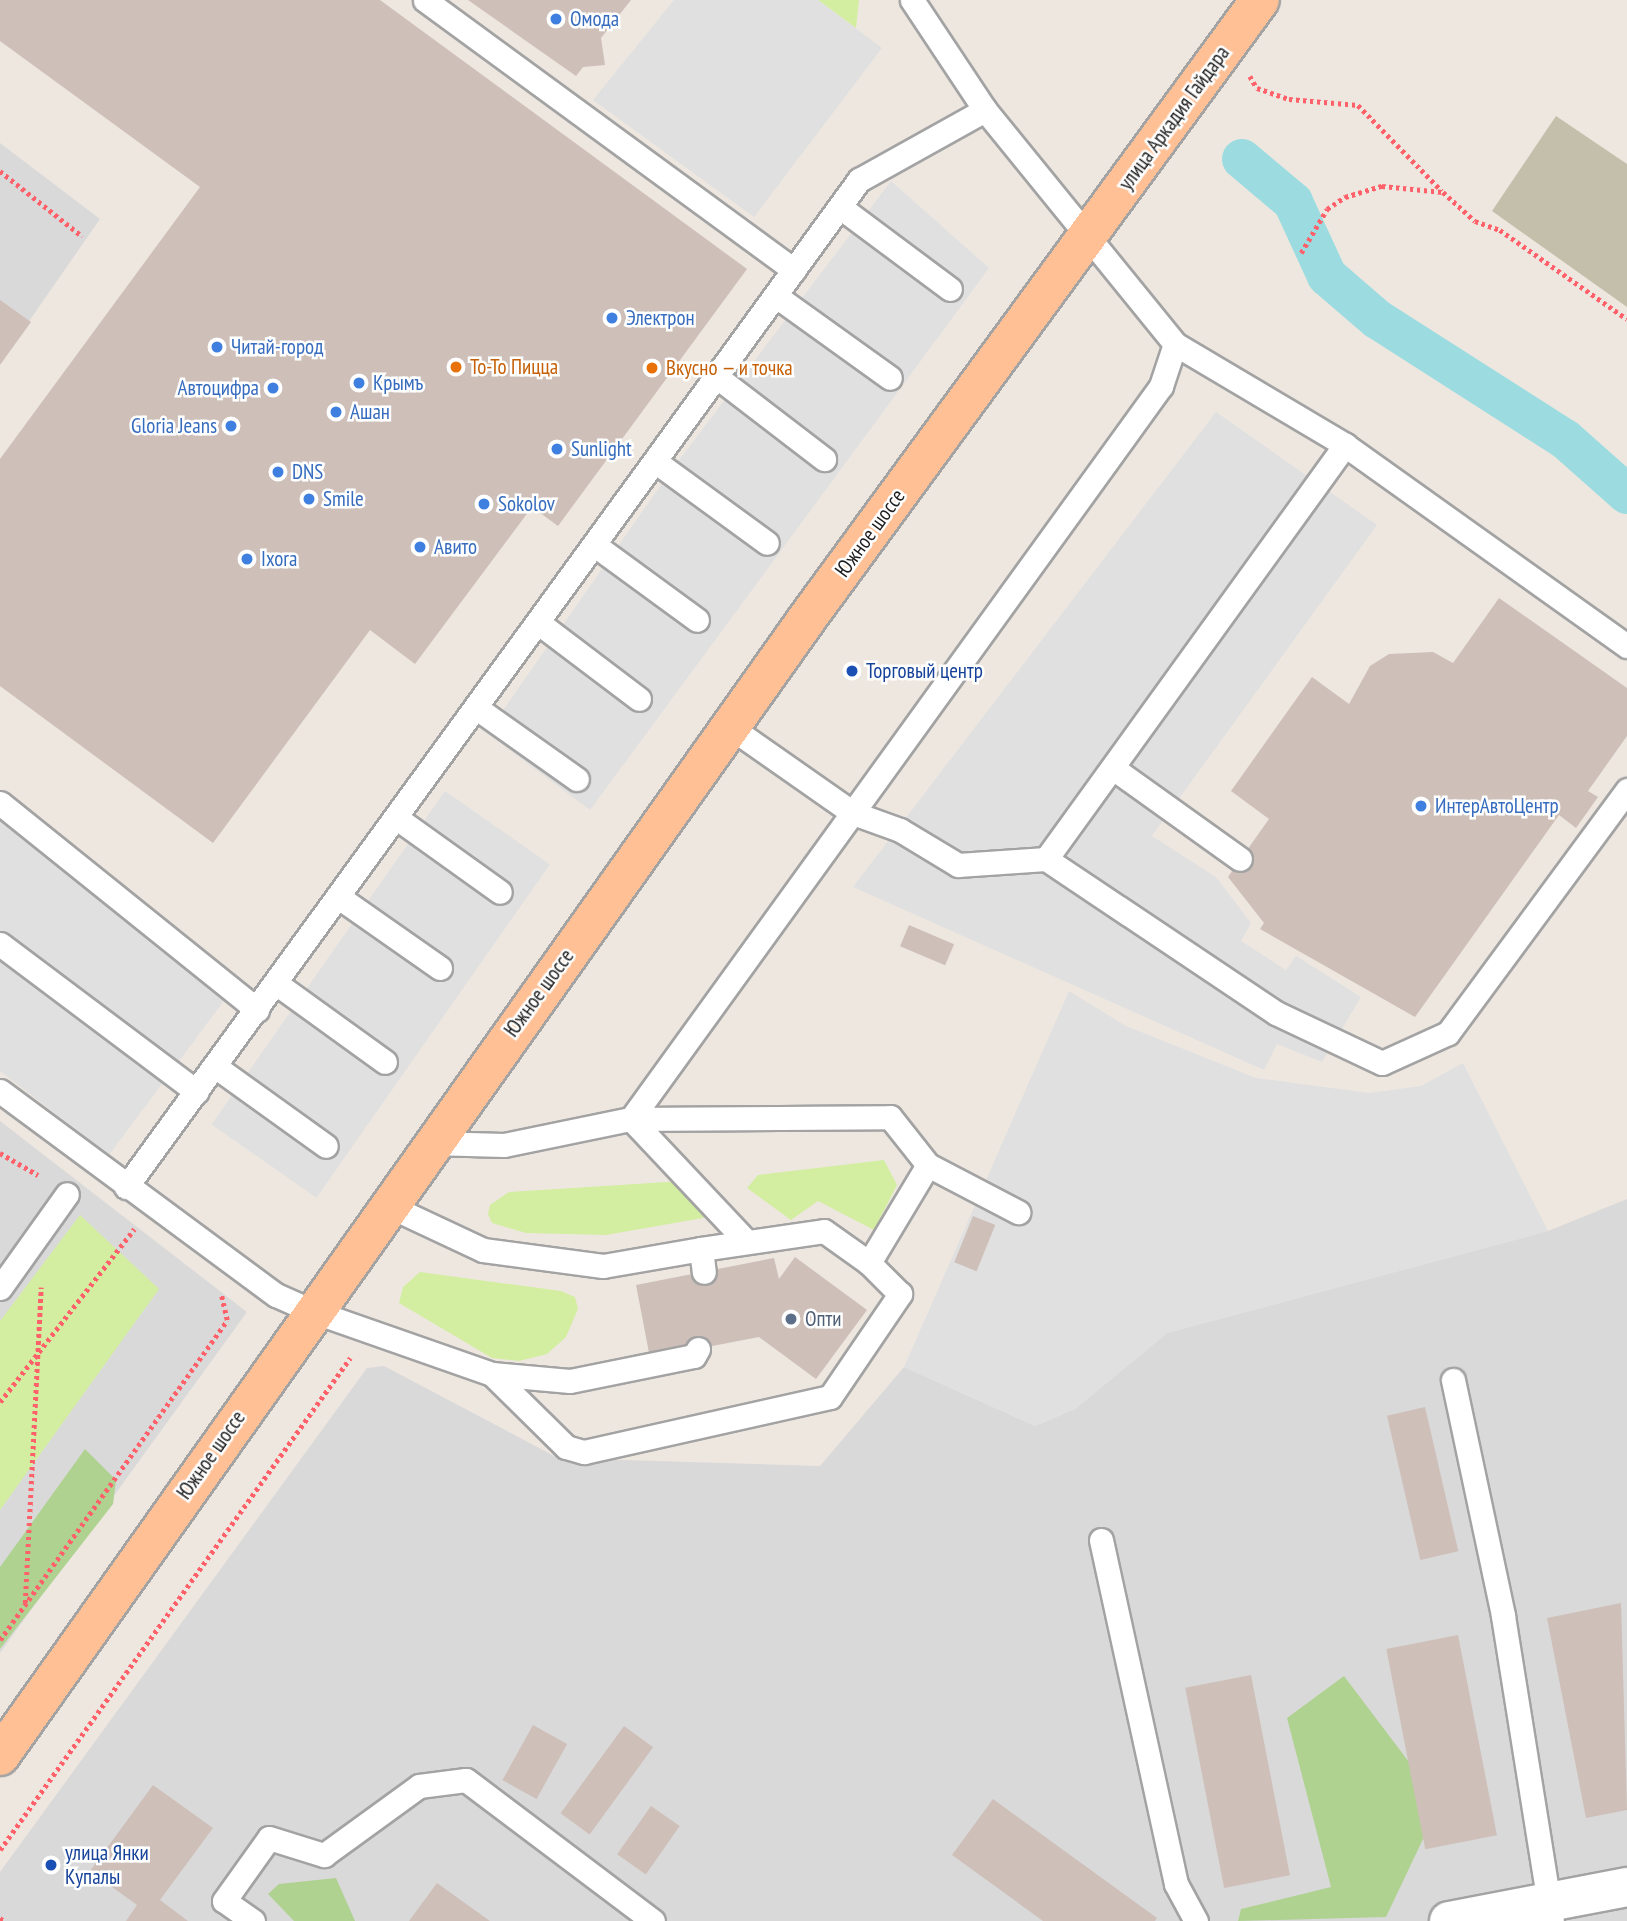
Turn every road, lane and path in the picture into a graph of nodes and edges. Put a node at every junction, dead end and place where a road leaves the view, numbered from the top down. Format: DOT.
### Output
graph roads {
  1 [pos="425,0"];
  2 [pos="912,0"];
  3 [pos="1260,0"];
  4 [pos="1229,43"];
  5 [pos="985,110"];
  6 [pos="0,171"];
  7 [pos="1443,192"];
  8 [pos="840,207"];
  9 [pos="82,236"];
  10 [pos="1087,237"];
  11 [pos="1301,253"];
  12 [pos="794,270"];
  13 [pos="950,289"];
  14 [pos="776,296"];
  15 [pos="1627,319"];
  16 [pos="1175,344"];
  17 [pos="717,377"];
  18 [pos="890,378"];
  19 [pos="1345,445"];
  20 [pos="824,459"];
  21 [pos="656,463"];
  22 [pos="767,543"];
  23 [pos="596,546"];
  24 [pos="697,620"];
  25 [pos="540,624"];
  26 [pos="1627,646"];
  27 [pos="639,699"];
  28 [pos="478,709"];
  29 [pos="730,727"];
  30 [pos="1113,768"];
  31 [pos="577,779"];
  32 [pos="1627,790"];
  33 [pos="0,803"];
  34 [pos="853,813"];
  35 [pos="398,819"];
  36 [pos="1046,859"];
  37 [pos="1240,859"];
  38 [pos="500,892"];
  39 [pos="340,898"];
  40 [pos="0,944"];
  41 [pos="440,968"];
  42 [pos="277,984"];
  43 [pos="257,1010"];
  44 [pos="385,1062"];
  45 [pos="216,1067"];
  46 [pos="0,1091"];
  47 [pos="197,1091"];
  48 [pos="631,1119"];
  49 [pos="431,1143"];
  50 [pos="326,1146"];
  51 [pos="0,1153"];
  52 [pos="928,1165"];
  53 [pos="38,1175"];
  54 [pos="126,1187"];
  55 [pos="67,1194"];
  56 [pos="387,1205"];
  57 [pos="152,1207"];
  58 [pos="1018,1212"];
  59 [pos="46,1227"];
  60 [pos="744,1239"];
  61 [pos="701,1249"];
  62 [pos="869,1263"];
  63 [pos="704,1272"];
  64 [pos="219,1283"];
  65 [pos="0,1288"];
  66 [pos="312,1311"];
  67 [pos="371,1328"];
  68 [pos="698,1349"];
  69 [pos="36,1354"];
  70 [pos="492,1374"];
  71 [pos="1453,1380"];
  72 [pos="0,1402"];
  73 [pos="1101,1540"];
  74 [pos="25,1603"];
  75 [pos="0,1640"];
  76 [pos="0,1756"];
  77 [pos="0,1850"];
  78 [pos="1627,1887"];
  79 [pos="1550,1912"];
  80 [pos="253,1921"];
  81 [pos="653,1921"];
  82 [pos="1196,1921"];
  83 [pos="1449,1921"];
  1 -- 12 [label="lane"];
  2 -- 5 [label="lane"];
  3 -- 4 [label="main road, улица Аркадия Гайдара"];
  4 -- 7 [label="path"];
  4 -- 10 [label="main road, улица Аркадия Гайдара"];
  5 -- 8 [label="lane"];
  5 -- 10 [label="lane"];
  6 -- 9 [label="path"];
  7 -- 11 [label="path"];
  7 -- 15 [label="path"];
  8 -- 12 [label="lane"];
  8 -- 13 [label="lane"];
  10 -- 16 [label="lane"];
  10 -- 29 [label="main road, Южное шоссе"];
  12 -- 14 [label="lane"];
  14 -- 17 [label="lane"];
  14 -- 18 [label="lane"];
  16 -- 19 [label="lane"];
  16 -- 34 [label="lane"];
  17 -- 20 [label="lane"];
  17 -- 21 [label="lane"];
  19 -- 26 [label="lane"];
  19 -- 30 [label="lane"];
  21 -- 22 [label="lane"];
  21 -- 23 [label="lane"];
  23 -- 24 [label="lane"];
  23 -- 25 [label="lane"];
  25 -- 27 [label="lane"];
  25 -- 28 [label="lane"];
  28 -- 31 [label="lane"];
  28 -- 35 [label="lane"];
  29 -- 34 [label="lane"];
  29 -- 49 [label="main road, Южное шоссе"];
  30 -- 36 [label="lane"];
  30 -- 37 [label="lane"];
  32 -- 36 [label="lane"];
  33 -- 43 [label="lane"];
  34 -- 36 [label="lane"];
  34 -- 48 [label="lane"];
  35 -- 38 [label="lane"];
  35 -- 39 [label="lane"];
  39 -- 41 [label="lane"];
  39 -- 42 [label="lane"];
  40 -- 47 [label="lane"];
  42 -- 43 [label="lane"];
  42 -- 44 [label="lane"];
  43 -- 45 [label="lane"];
  45 -- 47 [label="lane"];
  45 -- 50 [label="lane"];
  46 -- 54 [label="lane"];
  47 -- 54 [label="lane"];
  48 -- 49 [label="lane"];
  48 -- 52 [label="lane"];
  48 -- 60 [label="lane"];
  49 -- 56 [label="main road, Южное шоссе"];
  51 -- 53 [label="path"];
  52 -- 58 [label="lane"];
  52 -- 62 [label="lane"];
  54 -- 57 [label="lane"];
  55 -- 59 [label="lane"];
  56 -- 61 [label="lane"];
  56 -- 66 [label="main road, Южное шоссе"];
  57 -- 66 [label="lane"];
  57 -- 69 [label="path"];
  59 -- 65 [label="lane"];
  59 -- 69 [label="path"];
  60 -- 61 [label="lane"];
  60 -- 62 [label="lane"];
  61 -- 63 [label="lane"];
  62 -- 70 [label="lane"];
  64 -- 74 [label="path"];
  66 -- 67 [label="lane"];
  66 -- 76 [label="main road, Южное шоссе"];
  67 -- 70 [label="lane"];
  67 -- 77 [label="path"];
  68 -- 70 [label="lane"];
  69 -- 72 [label="path"];
  69 -- 74 [label="path"];
  71 -- 79 [label="lane"];
  73 -- 82 [label="lane"];
  74 -- 75 [label="path"];
  78 -- 79 [label="street"];
  79 -- 83 [label="street"];
  80 -- 81 [label="lane"];
}
